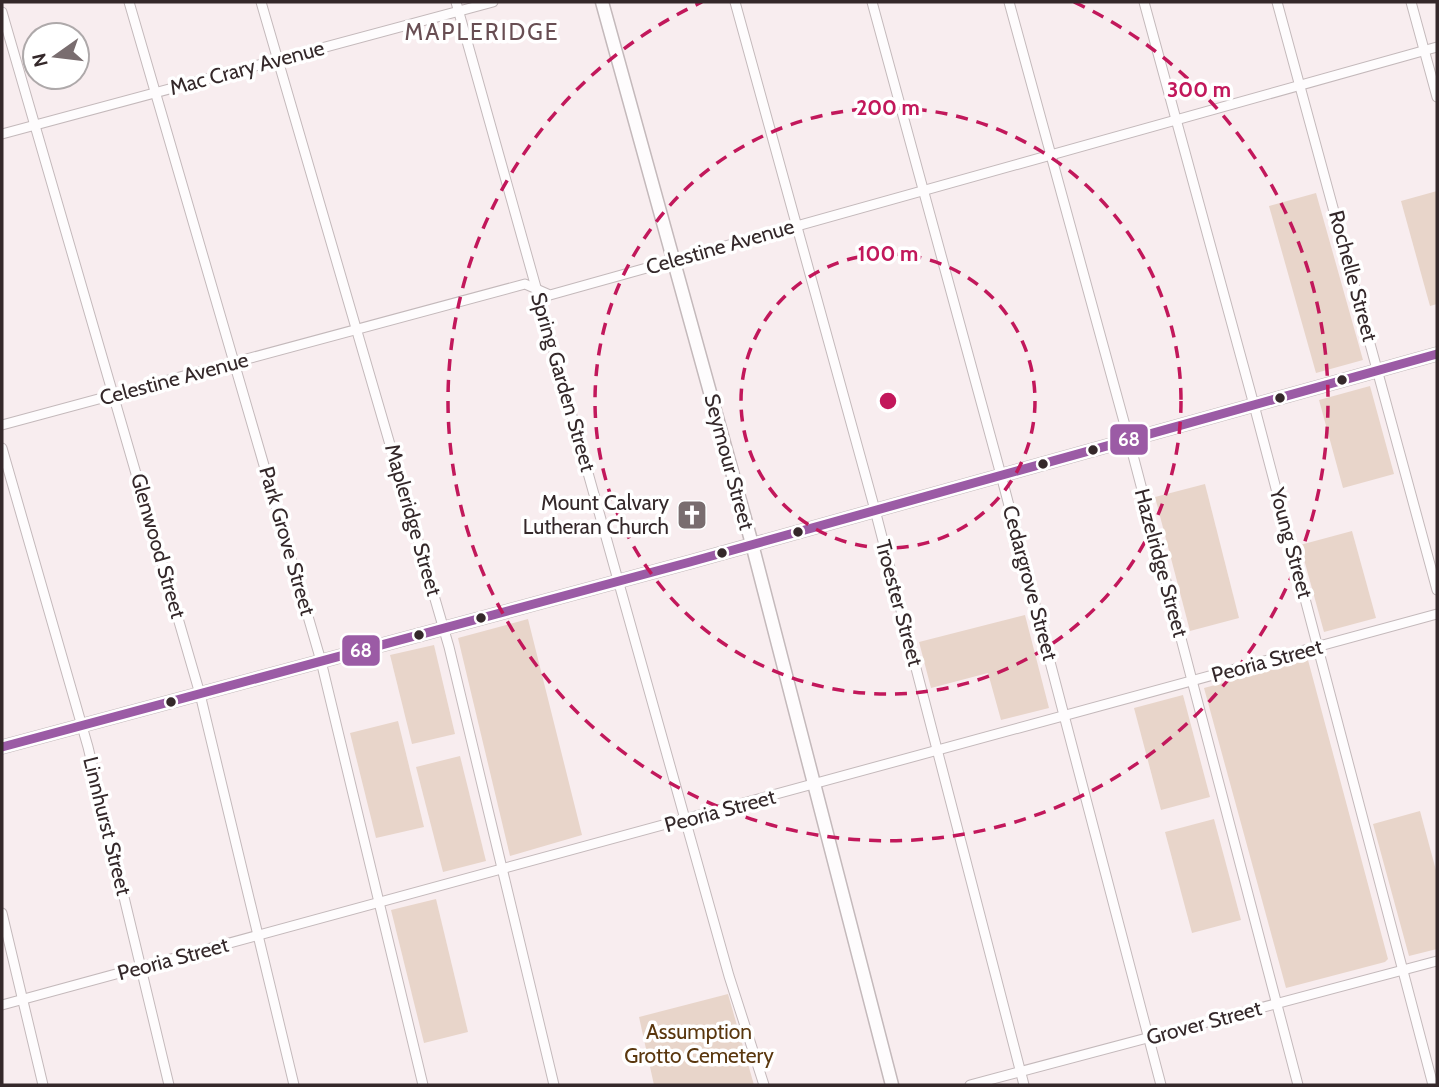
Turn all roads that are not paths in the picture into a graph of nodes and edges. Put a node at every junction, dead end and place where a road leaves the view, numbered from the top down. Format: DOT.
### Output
graph roads {
  1 [pos="129,2"];
  2 [pos="261,2"];
  3 [pos="493,2"];
  4 [pos="603,2"];
  5 [pos="735,2"];
  6 [pos="872,2"];
  7 [pos="1009,2"];
  8 [pos="1144,2"];
  9 [pos="1278,2"];
  10 [pos="1411,2"];
  11 [pos="457,6"];
  12 [pos="2,12"];
  13 [pos="1437,47"];
  14 [pos="1425,51"];
  15 [pos="279,60"];
  16 [pos="1300,85"];
  17 [pos="156,93"];
  18 [pos="1437,97"];
  19 [pos="1176,120"];
  20 [pos="35,125"];
  21 [pos="2,134"];
  22 [pos="1051,155"];
  23 [pos="924,190"];
  24 [pos="796,226"];
  25 [pos="674,260"];
  26 [pos="537,289"];
  27 [pos="358,329"];
  28 [pos="1437,354"];
  29 [pos="235,362"];
  30 [pos="1379,370"];
  31 [pos="115,395"];
  32 [pos="1254,405"];
  33 [pos="2,425"];
  34 [pos="1129,440"];
  35 [pos="2,447"];
  36 [pos="1001,475"];
  37 [pos="874,510"];
  38 [pos="752,544"];
  39 [pos="619,581"];
  40 [pos="1437,590"];
  41 [pos="1437,614"];
  42 [pos="444,629"];
  43 [pos="1318,647"];
  44 [pos="321,661"];
  45 [pos="1192,681"];
  46 [pos="200,694"];
  47 [pos="1065,717"];
  48 [pos="82,726"];
  49 [pos="2,747"];
  50 [pos="937,752"];
  51 [pos="815,785"];
  52 [pos="687,821"];
  53 [pos="502,870"];
  54 [pos="380,903"];
  55 [pos="2,913"];
  56 [pos="259,935"];
  57 [pos="1437,961"];
  58 [pos="141,967"];
  59 [pos="1402,970"];
  60 [pos="23,999"];
  61 [pos="2,1004"];
  62 [pos="1277,1004"];
  63 [pos="1149,1038"];
  64 [pos="1020,1072"];
  65 [pos="43,1085"];
  66 [pos="169,1085"];
  67 [pos="294,1085"];
  68 [pos="422,1085"];
  69 [pos="554,1085"];
  70 [pos="764,1085"];
  71 [pos="892,1085"];
  72 [pos="970,1085"];
  73 [pos="1024,1085"];
  74 [pos="1161,1085"];
  75 [pos="1298,1085"];
  76 [pos="1433,1085"];
  1 -- 17 [label="street, Park Grove Street"];
  2 -- 15 [label="street, Mapleridge Street"];
  3 -- 11 [label="street, Mac Crary Avenue"];
  4 -- 25 [label="street, Seymour Street"];
  5 -- 24 [label="street, Troester Street"];
  6 -- 23 [label="street, Cedargrove Street"];
  7 -- 22 [label="street, Hazelridge Street"];
  8 -- 19 [label="street, Young Street"];
  9 -- 16 [label="street, Rochelle Street"];
  10 -- 14 [label="street"];
  11 -- 15 [label="street, Mac Crary Avenue"];
  11 -- 26 [label="street, Spring Garden Street"];
  12 -- 20 [label="street, Glenwood Street"];
  13 -- 14 [label="street, Celestine Avenue"];
  14 -- 16 [label="street, Celestine Avenue"];
  14 -- 18 [label="street"];
  15 -- 17 [label="street, Mac Crary Avenue"];
  15 -- 27 [label="street, Mapleridge Street"];
  16 -- 19 [label="street, Celestine Avenue"];
  16 -- 30 [label="street, Rochelle Street"];
  17 -- 20 [label="street, Mac Crary Avenue"];
  17 -- 29 [label="street, Park Grove Street"];
  19 -- 22 [label="street, Celestine Avenue"];
  19 -- 32 [label="street, Young Street"];
  20 -- 21 [label="street, Mac Crary Avenue"];
  20 -- 31 [label="street, Glenwood Street"];
  22 -- 23 [label="street, Celestine Avenue"];
  22 -- 34 [label="street, Hazelridge Street"];
  23 -- 24 [label="street, Celestine Avenue"];
  23 -- 36 [label="street, Cedargrove Street"];
  24 -- 25 [label="street, Celestine Avenue"];
  24 -- 37 [label="street, Troester Street"];
  25 -- 26 [label="street, Celestine Avenue"];
  25 -- 38 [label="street, Seymour Street"];
  26 -- 27 [label="street, Celestine Avenue"];
  26 -- 39 [label="street, Spring Garden Street"];
  27 -- 29 [label="street, Celestine Avenue"];
  27 -- 42 [label="street, Mapleridge Street"];
  28 -- 30 [label="street"];
  29 -- 31 [label="street, Celestine Avenue"];
  29 -- 44 [label="street, Park Grove Street"];
  30 -- 32 [label="street"];
  30 -- 40 [label="street, Rochelle Street"];
  31 -- 33 [label="street, Celestine Avenue"];
  31 -- 46 [label="street, Glenwood Street"];
  32 -- 34 [label="street"];
  32 -- 43 [label="street, Young Street"];
  34 -- 36 [label="street"];
  34 -- 45 [label="street, Hazelridge Street"];
  35 -- 48 [label="street, Linnhurst Street"];
  36 -- 37 [label="street"];
  36 -- 47 [label="street, Cedargrove Street"];
  37 -- 38 [label="street"];
  37 -- 50 [label="street, Troester Street"];
  38 -- 39 [label="street"];
  38 -- 51 [label="street, Seymour Street"];
  39 -- 42 [label="street"];
  39 -- 52 [label="street, Spring Garden Street"];
  41 -- 43 [label="street, Peoria Street"];
  42 -- 44 [label="street"];
  42 -- 53 [label="street, Mapleridge Street"];
  43 -- 45 [label="street, Peoria Street"];
  43 -- 59 [label="street, Young Street"];
  44 -- 46 [label="street"];
  44 -- 54 [label="street, Park Grove Street"];
  45 -- 47 [label="street, Peoria Street"];
  45 -- 62 [label="street, Hazelridge Street"];
  46 -- 48 [label="street"];
  46 -- 56 [label="street, Glenwood Street"];
  47 -- 50 [label="street, Peoria Street"];
  47 -- 63 [label="street, Cedargrove Street"];
  48 -- 49 [label="street"];
  48 -- 58 [label="street, Linnhurst Street"];
  50 -- 51 [label="street, Peoria Street"];
  50 -- 64 [label="street, Troester Street"];
  51 -- 52 [label="street, Peoria Street"];
  51 -- 71 [label="street, Seymour Street"];
  52 -- 53 [label="street, Peoria Street"];
  52 -- 70 [label="street, Spring Garden Street"];
  53 -- 54 [label="street, Peoria Street"];
  53 -- 69 [label="street, Mapleridge Street"];
  54 -- 56 [label="street, Peoria Street"];
  54 -- 68 [label="street, Park Grove Street"];
  55 -- 60 [label="street"];
  56 -- 58 [label="street, Peoria Street"];
  56 -- 67 [label="street, Glenwood Street"];
  57 -- 59 [label="street, Grover Street"];
  58 -- 60 [label="street, Peoria Street"];
  58 -- 66 [label="street, Linnhurst Street"];
  59 -- 62 [label="street, Grover Street"];
  59 -- 76 [label="street, Young Street"];
  60 -- 61 [label="street, Peoria Street"];
  60 -- 65 [label="street"];
  62 -- 63 [label="street, Grover Street"];
  62 -- 75 [label="street, Hazelridge Street"];
  63 -- 64 [label="street, Grover Street"];
  63 -- 74 [label="street, Cedargrove Street"];
  64 -- 72 [label="street, Grover Street"];
  64 -- 73 [label="street, Troester Street"];
}
